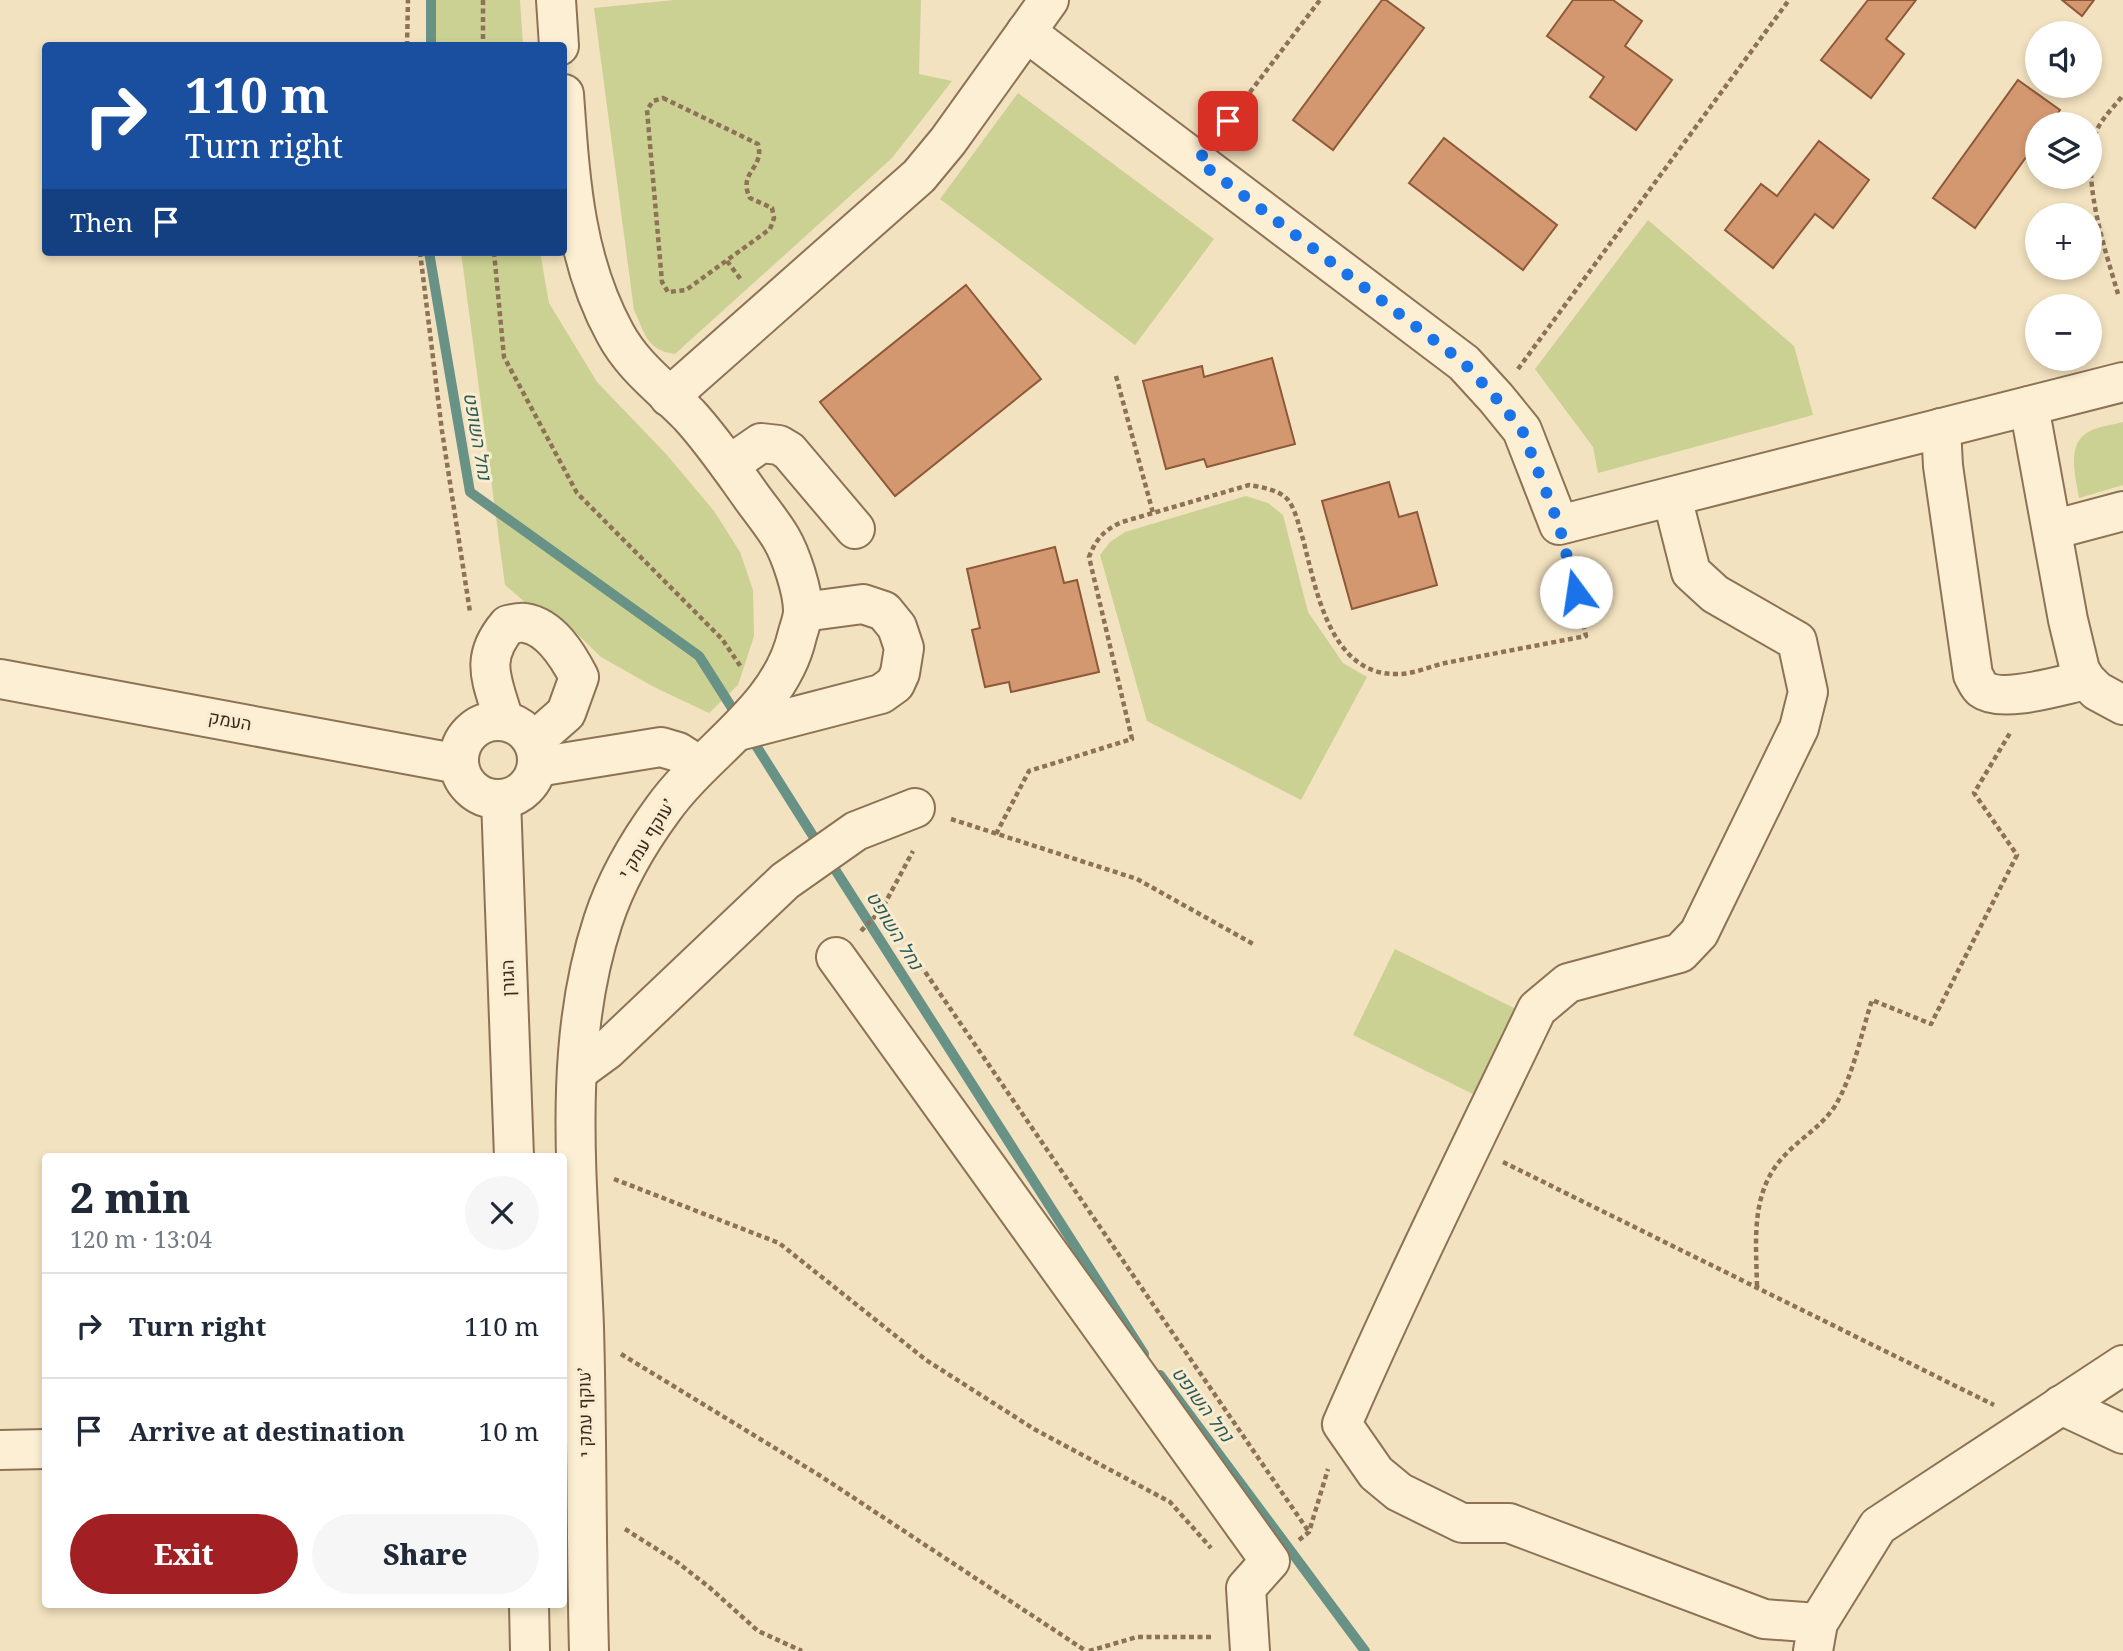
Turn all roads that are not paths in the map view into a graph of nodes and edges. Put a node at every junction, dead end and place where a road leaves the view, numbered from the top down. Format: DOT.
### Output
graph roads {
  1 [pos="556,0"];
  2 [pos="1049,0"];
  3 [pos="1026,32"];
  4 [pos="559,42"];
  5 [pos="567,131"];
  6 [pos="2123,382"];
  7 [pos="669,397"];
  8 [pos="2029,406"];
  9 [pos="1941,428"];
  10 [pos="729,465"];
  11 [pos="1672,496"];
  12 [pos="2123,511"];
  13 [pos="855,529"];
  14 [pos="2052,530"];
  15 [pos="803,612"];
  16 [pos="0,679"];
  17 [pos="2086,680"];
  18 [pos="2123,705"];
  19 [pos="738,731"];
  20 [pos="525,743"];
  21 [pos="459,764"];
  22 [pos="700,766"];
  23 [pos="501,799"];
  24 [pos="915,808"];
  25 [pos="836,957"];
  26 [pos="577,1072"];
  27 [pos="514,1153"];
  28 [pos="2123,1366"];
  29 [pos="2047,1414"];
  30 [pos="2123,1434"];
  31 [pos="42,1449"];
  32 [pos="0,1450"];
  33 [pos="529,1608"];
  34 [pos="1816,1637"];
  35 [pos="1250,1644"];
  36 [pos="530,1651"];
  37 [pos="589,1651"];
  1 -- 4 [label="street"];
  2 -- 3 [label="street"];
  3 -- 7 [label="street"];
  3 -- 11 [label="street"];
  5 -- 7 [label="street, עוקף עמק י’"];
  6 -- 8 [label="street"];
  7 -- 10 [label="street, עוקף עמק י’"];
  8 -- 9 [label="street"];
  8 -- 14 [label="street"];
  9 -- 11 [label="street"];
  9 -- 17 [label="street"];
  10 -- 13 [label="street"];
  10 -- 15 [label="street, עוקף עמק י’"];
  11 -- 34 [label="street"];
  12 -- 14 [label="street"];
  14 -- 17 [label="street"];
  15 -- 19 [label="street, עוקף עמק י’"];
  15 -- 19 [label="street"];
  16 -- 21 [label="street, העמק"];
  17 -- 18 [label="street"];
  19 -- 22 [label="street, עוקף עמק י’"];
  20 -- 21 [label="street"];
  20 -- 22 [label="street"];
  20 -- 23 [label="street"];
  21 -- 23 [label="street"];
  22 -- 26 [label="street, עוקף עמק י’"];
  23 -- 27 [label="street, הגורן"];
  24 -- 26 [label="street"];
  25 -- 35 [label="street"];
  26 -- 37 [label="street, עוקף עמק י’"];
  28 -- 29 [label="street"];
  29 -- 30 [label="street"];
  29 -- 34 [label="street"];
  31 -- 32 [label="street"];
  33 -- 36 [label="street"];
}
